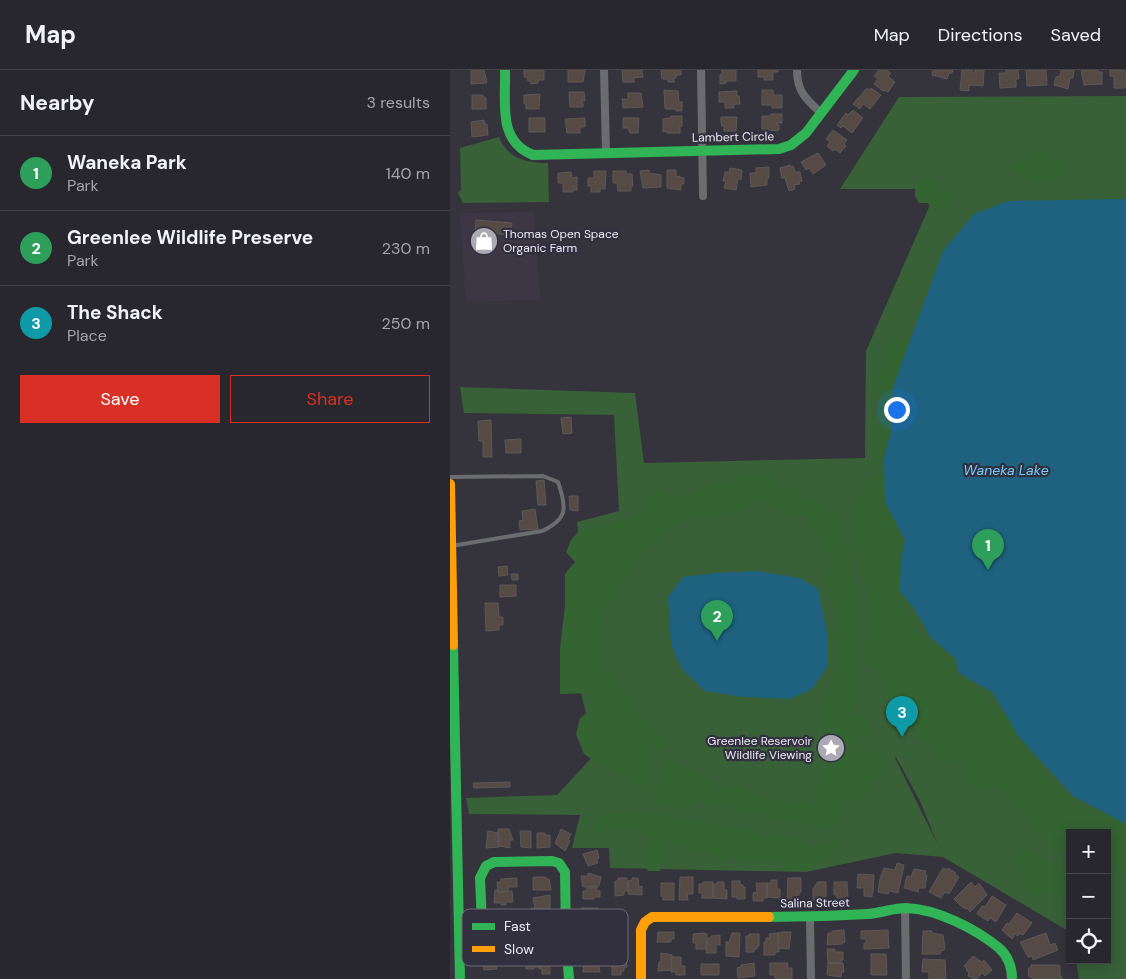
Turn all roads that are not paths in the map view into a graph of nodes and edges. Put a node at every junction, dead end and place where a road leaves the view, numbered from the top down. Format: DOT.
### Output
graph roads {
  1 [pos="505,70"];
  2 [pos="604,70"];
  3 [pos="701,70"];
  4 [pos="797,70"];
  5 [pos="854,70"];
  6 [pos="821,113"];
  7 [pos="702,150"];
  8 [pos="606,153"];
  9 [pos="703,196"];
  10 [pos="450,477"];
  11 [pos="450,484"];
  12 [pos="451,546"];
  13 [pos="451,579"];
  14 [pos="905,908"];
  15 [pos="481,909"];
  16 [pos="566,909"];
  17 [pos="810,917"];
  18 [pos="568,966"];
  19 [pos="460,979"];
  20 [pos="569,979"];
  21 [pos="642,979"];
  22 [pos="811,979"];
  23 [pos="906,979"];
  24 [pos="1012,979"];
  1 -- 8 [label="street, Lambert Circle"];
  2 -- 8 [label="street"];
  3 -- 7 [label="street"];
  4 -- 6 [label="street"];
  5 -- 6 [label="street, Lambert Circle"];
  6 -- 7 [label="street, Lambert Circle"];
  7 -- 8 [label="street, Lambert Circle"];
  7 -- 9 [label="street"];
  10 -- 12 [label="lane"];
  11 -- 12 [label="street"];
  12 -- 13 [label="street"];
  13 -- 19 [label="street"];
  14 -- 17 [label="street, Salina Street"];
  14 -- 23 [label="street"];
  14 -- 24 [label="street, Salina Street"];
  15 -- 16 [label="street"];
  17 -- 21 [label="street, Salina Street"];
  17 -- 22 [label="street"];
  18 -- 20 [label="street"];
}
